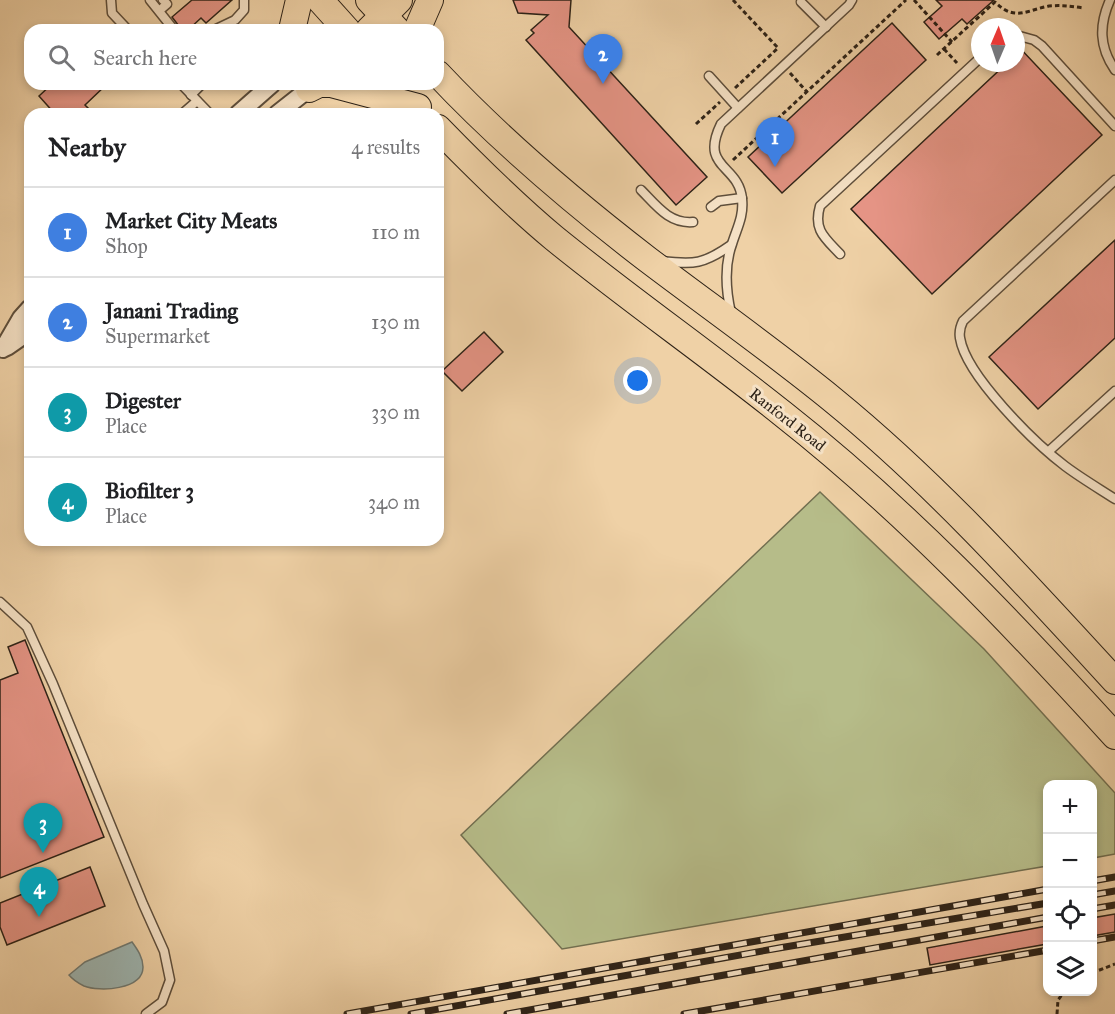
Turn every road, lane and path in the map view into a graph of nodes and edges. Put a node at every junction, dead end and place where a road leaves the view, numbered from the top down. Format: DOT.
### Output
graph roads {
  1 [pos="111,0"];
  2 [pos="150,0"];
  3 [pos="163,0"];
  4 [pos="244,0"];
  5 [pos="299,0"];
  6 [pos="320,0"];
  7 [pos="362,0"];
  8 [pos="430,0"];
  9 [pos="733,0"];
  10 [pos="852,0"];
  11 [pos="906,0"];
  12 [pos="914,0"];
  13 [pos="1110,0"];
  14 [pos="801,2"];
  15 [pos="1083,8"];
  16 [pos="160,10"];
  17 [pos="122,24"];
  18 [pos="170,24"];
  19 [pos="227,24"];
  20 [pos="293,24"];
  21 [pos="337,24"];
  22 [pos="342,24"];
  23 [pos="420,24"];
  24 [pos="826,27"];
  25 [pos="1025,36"];
  26 [pos="952,42"];
  27 [pos="944,49"];
  28 [pos="937,56"];
  29 [pos="971,66"];
  30 [pos="1115,70"];
  31 [pos="965,72"];
  32 [pos="709,76"];
  33 [pos="444,80"];
  34 [pos="264,90"];
  35 [pos="308,90"];
  36 [pos="351,90"];
  37 [pos="403,90"];
  38 [pos="189,91"];
  39 [pos="727,96"];
  40 [pos="184,108"];
  41 [pos="205,108"];
  42 [pos="245,108"];
  43 [pos="285,108"];
  44 [pos="412,108"];
  45 [pos="419,108"];
  46 [pos="738,108"];
  47 [pos="696,124"];
  48 [pos="1115,126"];
  49 [pos="444,134"];
  50 [pos="724,168"];
  51 [pos="1115,180"];
  52 [pos="641,190"];
  53 [pos="742,198"];
  54 [pos="711,207"];
  55 [pos="693,222"];
  56 [pos="731,245"];
  57 [pos="840,254"];
  58 [pos="647,259"];
  59 [pos="24,315"];
  60 [pos="734,323"];
  61 [pos="24,336"];
  62 [pos="1115,391"];
  63 [pos="1049,451"];
  64 [pos="1115,499"];
  65 [pos="0,602"];
  66 [pos="1115,681"];
  67 [pos="1115,736"];
  68 [pos="1115,964"];
  69 [pos="1097,971"];
  70 [pos="1061,996"];
  71 [pos="146,1014"];
  72 [pos="1057,1014"];
  1 -- 17 [label="lane"];
  2 -- 16 [label="lane"];
  3 -- 16 [label="lane"];
  4 -- 19 [label="lane"];
  5 -- 20 [label="main road"];
  6 -- 21 [label="main road"];
  7 -- 22 [label="main road"];
  8 -- 23 [label="main road"];
  9 -- 39 [label="path"];
  10 -- 24 [label="lane"];
  11 -- 50 [label="path"];
  12 -- 26 [label="path"];
  13 -- 30 [label="lane"];
  14 -- 24 [label="lane"];
  15 -- 26 [label="path"];
  16 -- 18 [label="lane"];
  24 -- 46 [label="lane"];
  25 -- 48 [label="lane"];
  26 -- 27 [label="path"];
  27 -- 28 [label="path"];
  27 -- 31 [label="path"];
  29 -- 31 [label="lane"];
  31 -- 57 [label="lane"];
  32 -- 39 [label="lane"];
  33 -- 58 [label="main road"];
  34 -- 42 [label="street"];
  35 -- 43 [label="street"];
  36 -- 44 [label="main road"];
  37 -- 45 [label="main road"];
  38 -- 40 [label="lane"];
  38 -- 41 [label="lane"];
  39 -- 46 [label="lane"];
  39 -- 47 [label="path"];
  46 -- 50 [label="lane"];
  49 -- 67 [label="main road, Ranford Road"];
  50 -- 53 [label="lane"];
  51 -- 63 [label="lane"];
  52 -- 55 [label="lane"];
  53 -- 54 [label="lane"];
  53 -- 56 [label="lane"];
  56 -- 58 [label="lane"];
  56 -- 60 [label="lane"];
  58 -- 60 [label="main road"];
  59 -- 61 [label="street"];
  60 -- 66 [label="main road"];
  62 -- 63 [label="lane"];
  63 -- 64 [label="lane"];
  65 -- 71 [label="lane"];
  68 -- 69 [label="path"];
  70 -- 72 [label="path"];
}
